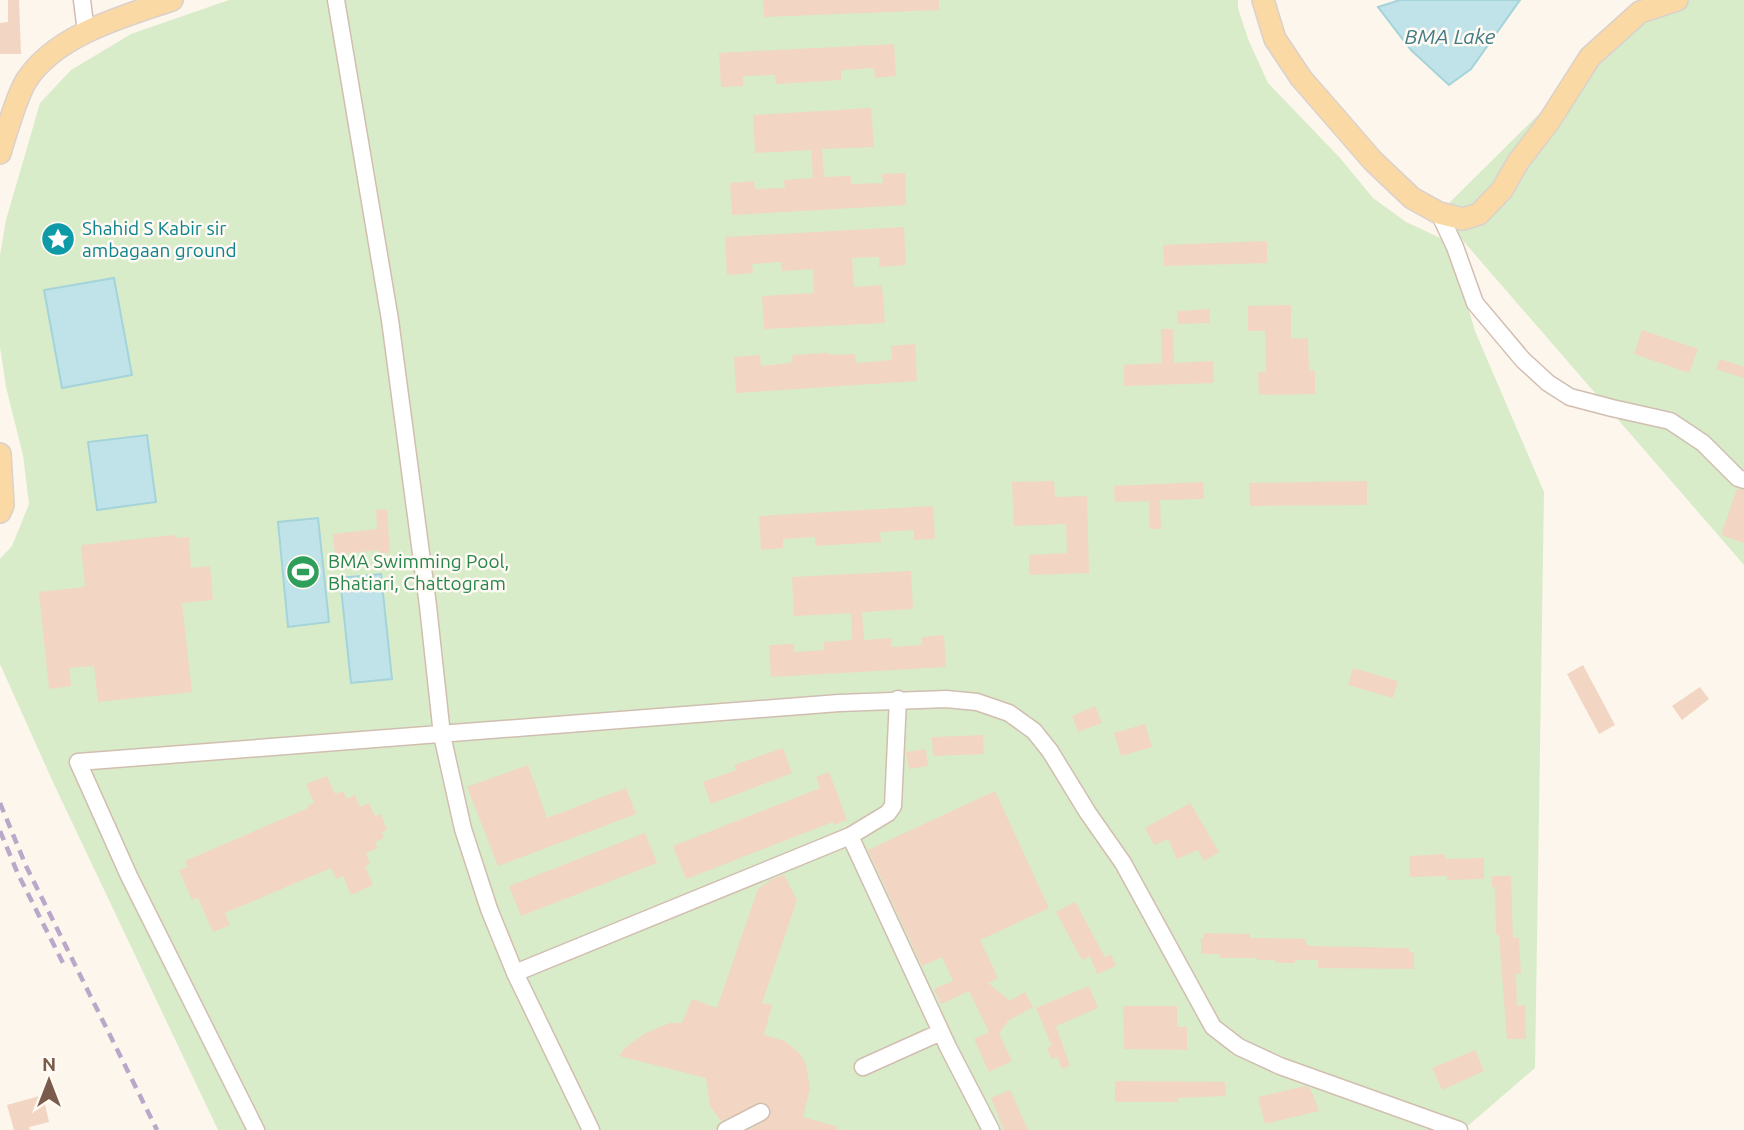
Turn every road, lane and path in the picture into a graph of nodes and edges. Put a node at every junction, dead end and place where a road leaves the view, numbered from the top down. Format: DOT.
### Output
graph roads {
  1 [pos="82,0"];
  2 [pos="172,0"];
  3 [pos="336,0"];
  4 [pos="1263,0"];
  5 [pos="1677,0"];
  6 [pos="86,32"];
  7 [pos="0,153"];
  8 [pos="1439,213"];
  9 [pos="0,454"];
  10 [pos="1744,480"];
  11 [pos="0,512"];
  12 [pos="898,699"];
  13 [pos="442,735"];
  14 [pos="849,836"];
  15 [pos="515,972"];
  16 [pos="941,1032"];
  17 [pos="863,1067"];
  18 [pos="761,1112"];
  19 [pos="256,1130"];
  20 [pos="591,1130"];
  21 [pos="726,1130"];
  22 [pos="990,1130"];
  23 [pos="1459,1130"];
  1 -- 6 [label="street"];
  2 -- 6 [label="main road"];
  3 -- 13 [label="street"];
  4 -- 8 [label="main road"];
  5 -- 8 [label="main road"];
  6 -- 7 [label="main road"];
  8 -- 10 [label="street"];
  9 -- 11 [label="main road"];
  12 -- 13 [label="street"];
  12 -- 14 [label="street"];
  12 -- 23 [label="street"];
  13 -- 15 [label="street"];
  13 -- 19 [label="street"];
  14 -- 15 [label="street"];
  14 -- 16 [label="street"];
  15 -- 20 [label="street"];
  16 -- 17 [label="street"];
  16 -- 22 [label="street"];
  18 -- 21 [label="street"];
}
